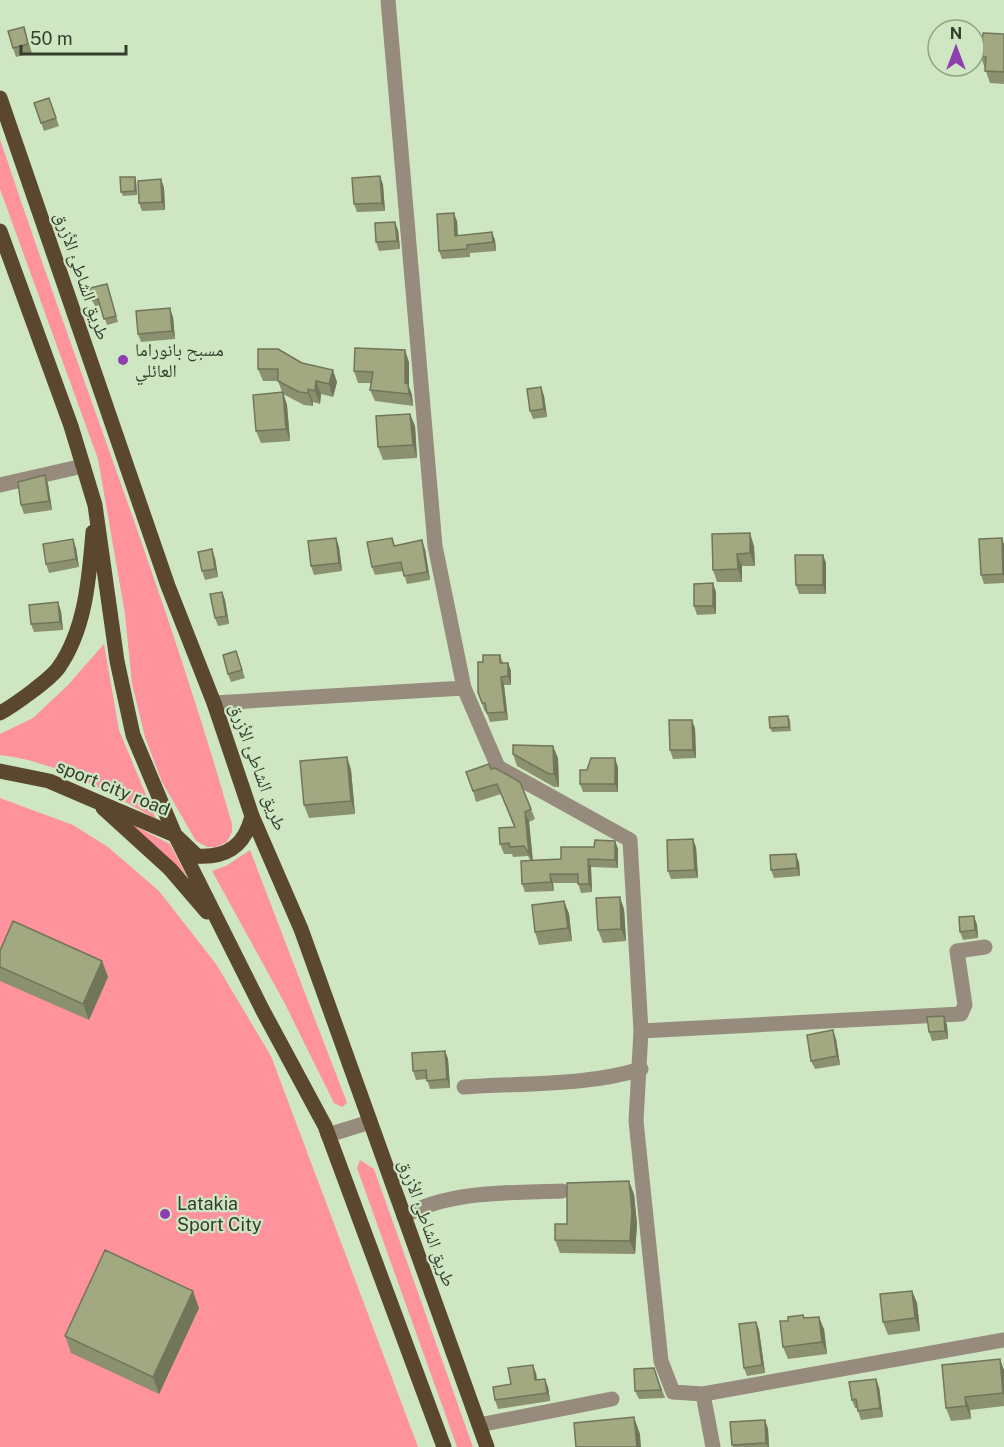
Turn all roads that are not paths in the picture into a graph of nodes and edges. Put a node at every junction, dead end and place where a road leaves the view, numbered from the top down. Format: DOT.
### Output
graph roads {
  1 [pos="388,0"];
  2 [pos="0,98"];
  3 [pos="0,231"];
  4 [pos="83,466"];
  5 [pos="0,485"];
  6 [pos="95,505"];
  7 [pos="464,688"];
  8 [pos="214,703"];
  9 [pos="0,713"];
  10 [pos="0,771"];
  11 [pos="94,800"];
  12 [pos="252,816"];
  13 [pos="175,835"];
  14 [pos="223,929"];
  15 [pos="986,947"];
  16 [pos="641,1031"];
  17 [pos="641,1069"];
  18 [pos="464,1087"];
  19 [pos="370,1122"];
  20 [pos="328,1135"];
  21 [pos="562,1191"];
  22 [pos="404,1216"];
  23 [pos="1004,1341"];
  24 [pos="703,1394"];
  25 [pos="612,1399"];
  26 [pos="479,1425"];
  27 [pos="444,1447"];
  28 [pos="487,1447"];
  29 [pos="713,1447"];
  1 -- 7 [label="street"];
  2 -- 8 [label="main road, طريق الشاطئ الأزرق"];
  3 -- 4 [label="main road"];
  4 -- 5 [label="street"];
  4 -- 6 [label="main road"];
  6 -- 9 [label="main road"];
  6 -- 13 [label="main road"];
  7 -- 8 [label="street"];
  7 -- 16 [label="street"];
  8 -- 12 [label="main road, طريق الشاطئ الأزرق"];
  10 -- 11 [label="main road, sport city road"];
  11 -- 13 [label="main road, sport city road"];
  11 -- 14 [label="main road"];
  12 -- 13 [label="main road"];
  12 -- 19 [label="main road, طريق الشاطئ الأزرق"];
  13 -- 14 [label="main road"];
  14 -- 20 [label="main road"];
  15 -- 16 [label="street"];
  16 -- 17 [label="street"];
  17 -- 18 [label="street"];
  17 -- 24 [label="street"];
  19 -- 20 [label="street"];
  19 -- 22 [label="main road, طريق الشاطئ الأزرق"];
  20 -- 27 [label="main road"];
  21 -- 22 [label="street"];
  22 -- 26 [label="main road, طريق الشاطئ الأزرق"];
  23 -- 24 [label="street"];
  24 -- 29 [label="street"];
  25 -- 26 [label="street"];
  26 -- 28 [label="main road, طريق الشاطئ الأزرق"];
}
